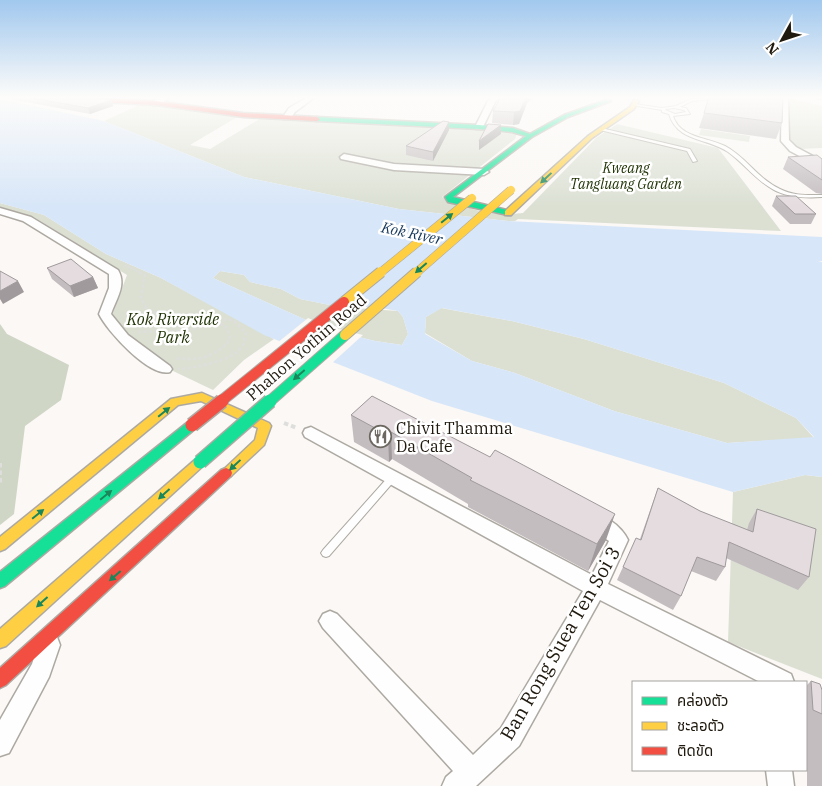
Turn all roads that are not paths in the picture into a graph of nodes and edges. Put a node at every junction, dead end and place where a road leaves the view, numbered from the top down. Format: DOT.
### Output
graph roads {
  1 [pos="523,134"];
  2 [pos="534,134"];
  3 [pos="553,134"];
  4 [pos="580,134"];
  5 [pos="595,134"];
  6 [pos="621,134"];
  7 [pos="691,134"];
  8 [pos="785,134"];
  9 [pos="530,136"];
  10 [pos="554,155"];
  11 [pos="344,157"];
  12 [pos="516,161"];
  13 [pos="695,161"];
  14 [pos="822,165"];
  15 [pos="484,172"];
  16 [pos="514,187"];
  17 [pos="475,195"];
  18 [pos="822,196"];
  19 [pos="0,211"];
  20 [pos="165,369"];
  21 [pos="311,433"];
  22 [pos="393,477"];
  23 [pos="572,510"];
  24 [pos="0,545"];
  25 [pos="326,553"];
  26 [pos="0,580"];
  27 [pos="596,588"];
  28 [pos="330,621"];
  29 [pos="54,630"];
  30 [pos="0,640"];
  31 [pos="0,679"];
  32 [pos="774,680"];
  33 [pos="0,744"];
  34 [pos="779,771"];
  35 [pos="464,781"];
  36 [pos="781,786"];
  1 -- 9 [label="main road"];
  2 -- 9 [label="main road"];
  3 -- 12 [label="main road"];
  4 -- 10 [label="main road"];
  5 -- 15 [label="main road, one-way"];
  6 -- 13 [label="lane"];
  7 -- 18 [label="lane"];
  8 -- 14 [label="street"];
  9 -- 15 [label="main road"];
  11 -- 15 [label="street"];
  16 -- 30 [label="main road, Phahon Yothin Road, one-way, bridge"];
  26 -- 17 [label="main road, Phahon Yothin Road, one-way, bridge"];
  19 -- 20 [label="street"];
  21 -- 22 [label="street"];
  22 -- 25 [label="lane"];
  22 -- 27 [label="street"];
  23 -- 27 [label="street, Ban Rong Suea Ten Soi 3"];
  24 -- 29 [label="main road, one-way"];
  27 -- 32 [label="street"];
  27 -- 35 [label="street, Ban Rong Suea Ten Soi 3"];
  28 -- 35 [label="street"];
  29 -- 31 [label="main road"];
  29 -- 33 [label="street"];
  34 -- 36 [label="street"];
}
